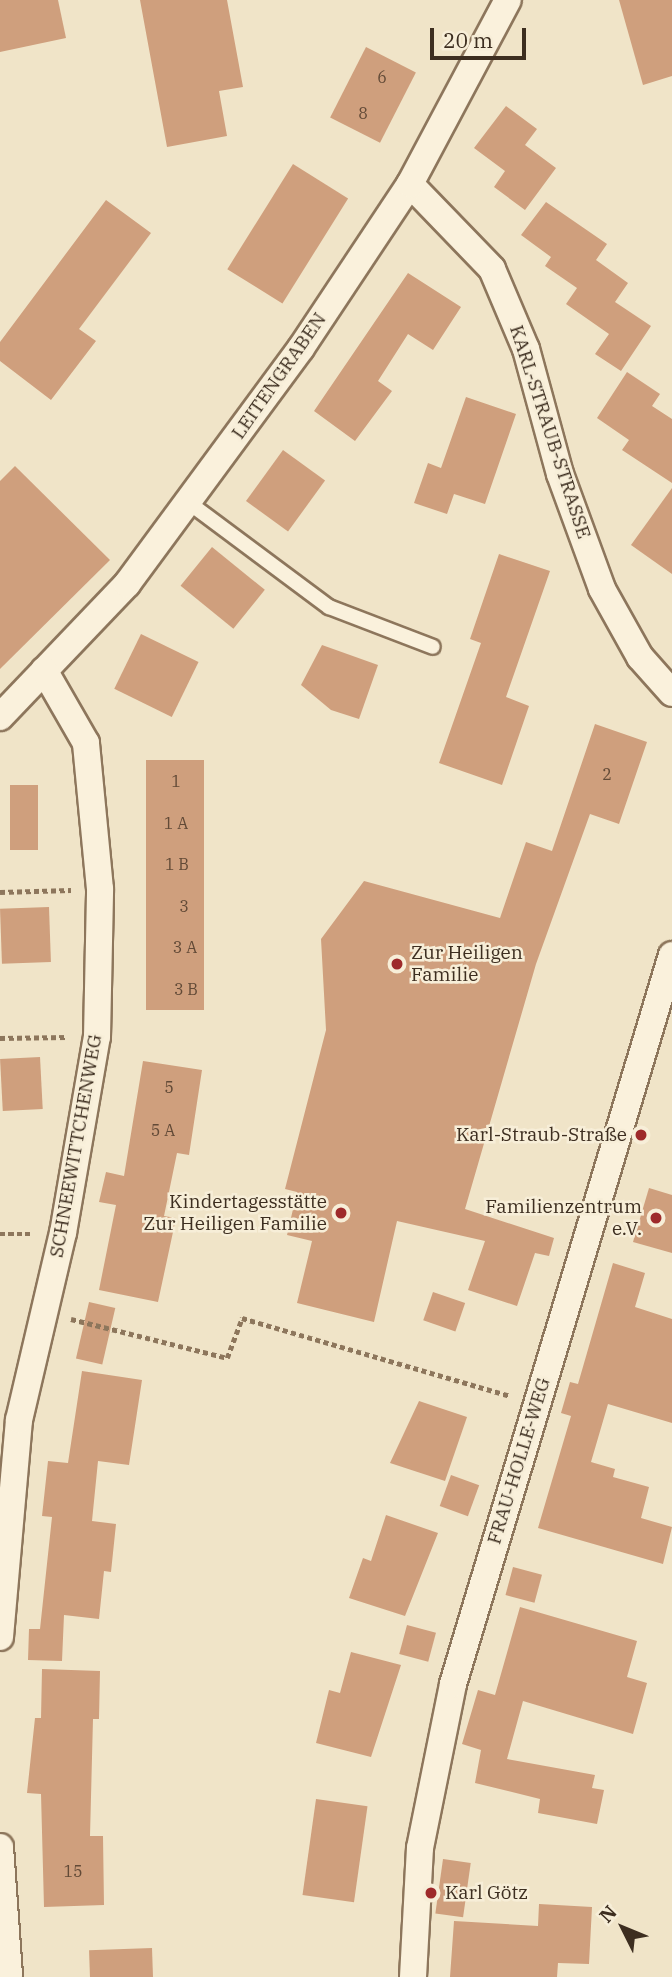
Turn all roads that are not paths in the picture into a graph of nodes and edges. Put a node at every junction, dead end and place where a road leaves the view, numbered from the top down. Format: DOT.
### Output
graph roads {
  1 [pos="508,0"];
  2 [pos="410,184"];
  3 [pos="188,502"];
  4 [pos="433,647"];
  5 [pos="44,670"];
  6 [pos="672,693"];
  7 [pos="0,717"];
  8 [pos="672,955"];
  9 [pos="9,1420"];
  10 [pos="0,1637"];
  11 [pos="0,1847"];
  12 [pos="9,1977"];
  13 [pos="413,1977"];
  1 -- 2 [label="street, LEITENGRABEN"];
  2 -- 3 [label="street, LEITENGRABEN"];
  2 -- 6 [label="street, KARL-STRAUB-STRASSE"];
  3 -- 4 [label="lane"];
  3 -- 5 [label="street, LEITENGRABEN"];
  5 -- 7 [label="street, LEITENGRABEN"];
  5 -- 9 [label="street, SCHNEEWITTCHENWEG"];
  8 -- 13 [label="street, FRAU-HOLLE-WEG"];
  9 -- 10 [label="street, SCHNEEWITTCHENWEG"];
  11 -- 12 [label="street"];
}
